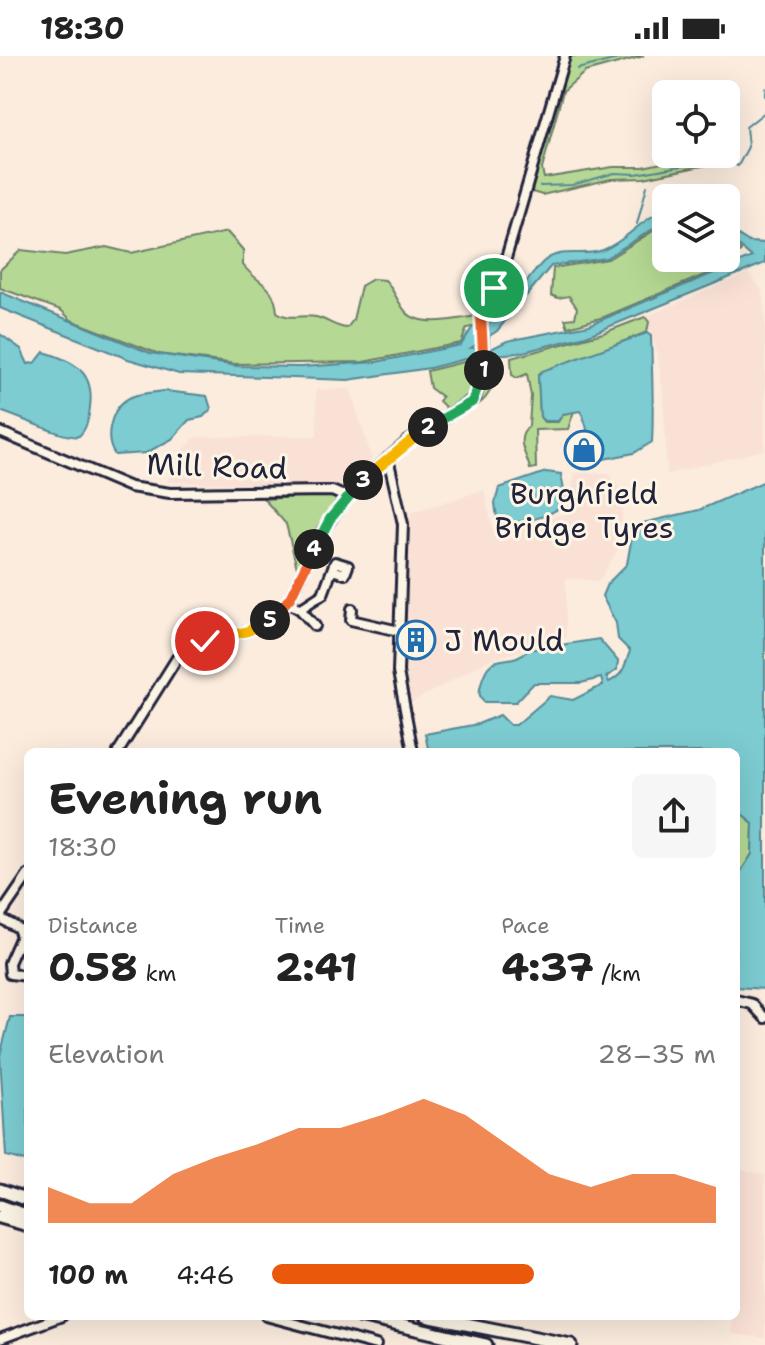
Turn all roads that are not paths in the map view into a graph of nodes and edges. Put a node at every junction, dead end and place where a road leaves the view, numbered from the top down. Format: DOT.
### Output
graph roads {
  1 [pos="565,56"];
  2 [pos="0,432"];
  3 [pos="388,458"];
  4 [pos="346,497"];
  5 [pos="332,570"];
  6 [pos="287,602"];
  7 [pos="300,609"];
  8 [pos="352,609"];
  9 [pos="351,620"];
  10 [pos="315,626"];
  11 [pos="345,631"];
  12 [pos="399,631"];
  13 [pos="121,748"];
  14 [pos="412,748"];
  15 [pos="24,881"];
  16 [pos="0,917"];
  17 [pos="24,976"];
  18 [pos="740,1001"];
  19 [pos="762,1007"];
  20 [pos="765,1018"];
  21 [pos="3,1190"];
  22 [pos="24,1198"];
  23 [pos="0,1206"];
  24 [pos="24,1215"];
  25 [pos="0,1217"];
  26 [pos="24,1224"];
  27 [pos="51,1320"];
  28 [pos="281,1320"];
  29 [pos="377,1320"];
  30 [pos="446,1320"];
  31 [pos="0,1339"];
  32 [pos="376,1345"];
  33 [pos="486,1345"];
  34 [pos="571,1345"];
  1 -- 3 [label="street"];
  2 -- 4 [label="street, Mill Road"];
  3 -- 4 [label="street"];
  3 -- 12 [label="street"];
  4 -- 6 [label="street"];
  5 -- 7 [label="street"];
  6 -- 7 [label="street"];
  6 -- 13 [label="street"];
  7 -- 10 [label="street"];
  8 -- 9 [label="street"];
  9 -- 11 [label="street"];
  9 -- 12 [label="street"];
  12 -- 14 [label="street"];
  15 -- 16 [label="street"];
  16 -- 17 [label="street"];
  18 -- 19 [label="street"];
  19 -- 20 [label="street"];
  21 -- 22 [label="highway"];
  23 -- 24 [label="highway"];
  25 -- 26 [label="highway"];
  27 -- 31 [label="street"];
  28 -- 32 [label="street"];
  29 -- 33 [label="highway"];
  30 -- 34 [label="highway"];
}
